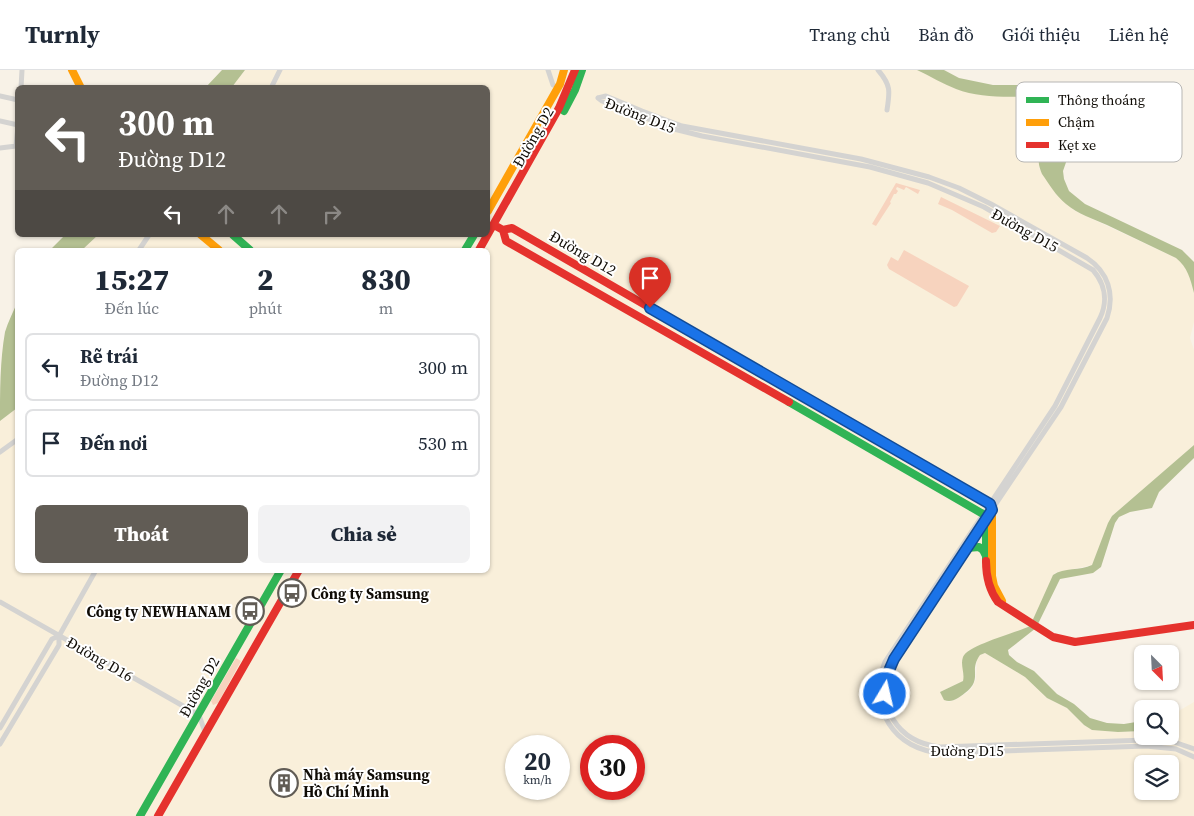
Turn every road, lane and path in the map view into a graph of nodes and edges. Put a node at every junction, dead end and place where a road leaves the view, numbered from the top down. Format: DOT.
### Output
graph roads {
  1 [pos="22,70"];
  2 [pos="72,70"];
  3 [pos="280,70"];
  4 [pos="548,70"];
  5 [pos="558,70"];
  6 [pos="564,70"];
  7 [pos="575,70"];
  8 [pos="582,70"];
  9 [pos="878,70"];
  10 [pos="21,85"];
  11 [pos="80,85"];
  12 [pos="272,85"];
  13 [pos="552,85"];
  14 [pos="0,96"];
  15 [pos="15,99"];
  16 [pos="887,110"];
  17 [pos="0,121"];
  18 [pos="15,124"];
  19 [pos="15,146"];
  20 [pos="0,148"];
  21 [pos="498,188"];
  22 [pos="490,204"];
  23 [pos="501,213"];
  24 [pos="491,223"];
  25 [pos="503,230"];
  26 [pos="148,237"];
  27 [pos="203,237"];
  28 [pos="235,237"];
  29 [pos="473,237"];
  30 [pos="139,248"];
  31 [pos="217,248"];
  32 [pos="248,248"];
  33 [pos="466,248"];
  34 [pos="846,420"];
  35 [pos="840,431"];
  36 [pos="15,441"];
  37 [pos="0,452"];
  38 [pos="991,507"];
  39 [pos="985,517"];
  40 [pos="967,548"];
  41 [pos="986,557"];
  42 [pos="94,573"];
  43 [pos="278,573"];
  44 [pos="297,573"];
  45 [pos="0,602"];
  46 [pos="1006,606"];
  47 [pos="1194,624"];
  48 [pos="59,636"];
  49 [pos="199,716"];
  50 [pos="0,728"];
  51 [pos="206,733"];
  52 [pos="0,744"];
  53 [pos="1003,747"];
  54 [pos="1194,750"];
  55 [pos="1194,758"];
  56 [pos="140,816"];
  57 [pos="159,816"];
  1 -- 10 [label="street"];
  2 -- 11 [label="street"];
  3 -- 12 [label="street"];
  4 -- 13 [label="street"];
  5 -- 13 [label="street, Đường D2"];
  6 -- 21 [label="street, Đường D2"];
  7 -- 23 [label="street, Đường D2"];
  8 -- 23 [label="street, Đường D2"];
  9 -- 16 [label="street"];
  13 -- 21 [label="street, Đường D2"];
  14 -- 15 [label="street"];
  17 -- 18 [label="street"];
  19 -- 20 [label="street"];
  21 -- 22 [label="street, Đường D2"];
  23 -- 24 [label="street, Đường D2"];
  24 -- 25 [label="street, Đường D12"];
  25 -- 34 [label="street, Đường D12"];
  25 -- 35 [label="street, Đường D12"];
  26 -- 30 [label="street"];
  27 -- 31 [label="street"];
  28 -- 32 [label="street"];
  29 -- 33 [label="street"];
  34 -- 35 [label="street"];
  34 -- 38 [label="street, Đường D12"];
  35 -- 39 [label="street, Đường D12"];
  36 -- 37 [label="street"];
  38 -- 38 [label="street, Đường D15"];
  38 -- 39 [label="street, Đường D15"];
  38 -- 46 [label="street"];
  39 -- 40 [label="street, Đường D15"];
  39 -- 41 [label="street"];
  39 -- 53 [label="street, Đường D15"];
  40 -- 41 [label="street"];
  40 -- 53 [label="street, Đường D15"];
  41 -- 46 [label="street"];
  42 -- 48 [label="street"];
  43 -- 49 [label="street, Đường D2"];
  44 -- 51 [label="street, Đường D2"];
  45 -- 48 [label="street, Đường D16"];
  46 -- 47 [label="street"];
  48 -- 49 [label="street, Đường D16"];
  48 -- 50 [label="street"];
  48 -- 52 [label="street"];
  49 -- 51 [label="street"];
  49 -- 56 [label="street, Đường D2"];
  51 -- 57 [label="street, Đường D2"];
  53 -- 54 [label="street, Đường D15"];
  53 -- 55 [label="street, Đường D15"];
}
